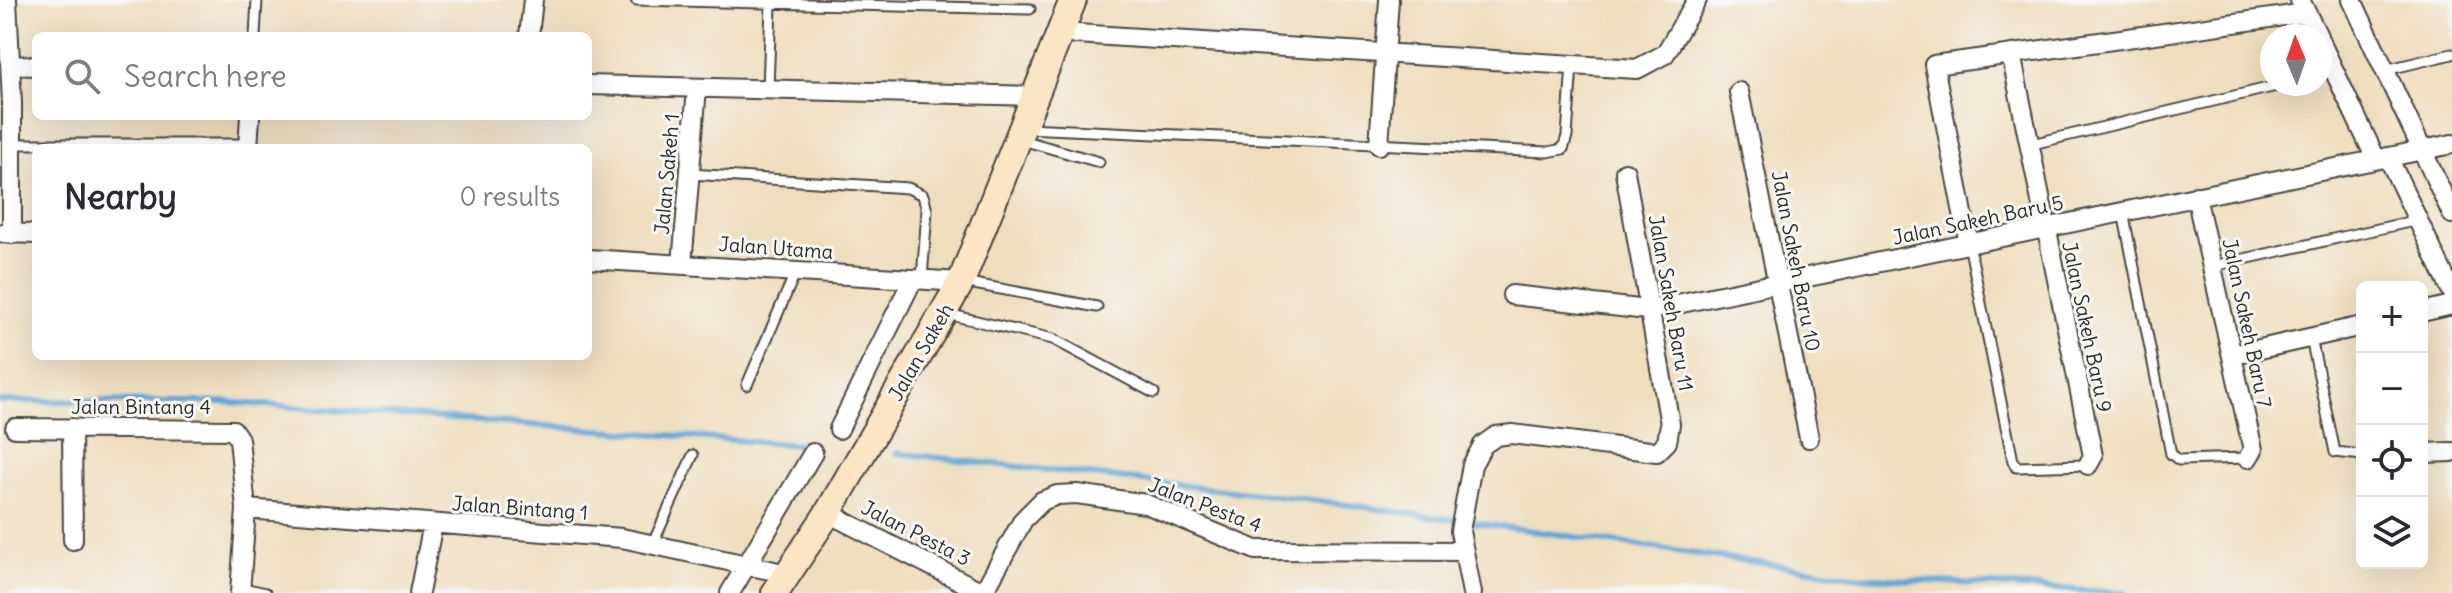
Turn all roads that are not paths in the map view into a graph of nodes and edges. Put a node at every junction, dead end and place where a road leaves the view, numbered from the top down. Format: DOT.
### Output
graph roads {
  1 [pos="7,0"];
  2 [pos="257,0"];
  3 [pos="533,0"];
  4 [pos="636,0"];
  5 [pos="1073,0"];
  6 [pos="1389,0"];
  7 [pos="1697,0"];
  8 [pos="2353,0"];
  9 [pos="801,2"];
  10 [pos="771,5"];
  11 [pos="2303,6"];
  12 [pos="1030,9"];
  13 [pos="2312,24"];
  14 [pos="255,32"];
  15 [pos="529,32"];
  16 [pos="1060,33"];
  17 [pos="1385,53"];
  18 [pos="2011,54"];
  19 [pos="2452,54"];
  20 [pos="10,65"];
  21 [pos="1572,65"];
  22 [pos="32,66"];
  23 [pos="2384,70"];
  24 [pos="2332,82"];
  25 [pos="592,85"];
  26 [pos="697,88"];
  27 [pos="768,89"];
  28 [pos="2260,90"];
  29 [pos="1739,92"];
  30 [pos="1036,96"];
  31 [pos="6,102"];
  32 [pos="250,120"];
  33 [pos="1021,134"];
  34 [pos="12,144"];
  35 [pos="32,144"];
  36 [pos="248,144"];
  37 [pos="2452,144"];
  38 [pos="1379,145"];
  39 [pos="2028,145"];
  40 [pos="2420,151"];
  41 [pos="2382,158"];
  42 [pos="1099,162"];
  43 [pos="1625,172"];
  44 [pos="690,174"];
  45 [pos="2196,196"];
  46 [pos="2123,212"];
  47 [pos="2452,214"];
  48 [pos="2418,220"];
  49 [pos="2044,229"];
  50 [pos="6,234"];
  51 [pos="32,234"];
  52 [pos="1969,244"];
  53 [pos="592,259"];
  54 [pos="682,264"];
  55 [pos="2213,266"];
  56 [pos="796,271"];
  57 [pos="918,279"];
  58 [pos="961,282"];
  59 [pos="1778,284"];
  60 [pos="2452,292"];
  61 [pos="1512,295"];
  62 [pos="2452,305"];
  63 [pos="1097,307"];
  64 [pos="1648,310"];
  65 [pos="2428,311"];
  66 [pos="944,313"];
  67 [pos="2356,327"];
  68 [pos="2311,338"];
  69 [pos="2233,355"];
  70 [pos="747,385"];
  71 [pos="1154,393"];
  72 [pos="15,428"];
  73 [pos="72,428"];
  74 [pos="839,429"];
  75 [pos="1809,438"];
  76 [pos="2452,452"];
  77 [pos="813,453"];
  78 [pos="2428,453"];
  79 [pos="2356,454"];
  80 [pos="693,455"];
  81 [pos="2248,458"];
  82 [pos="2088,465"];
  83 [pos="246,509"];
  84 [pos="828,513"];
  85 [pos="433,524"];
  86 [pos="73,540"];
  87 [pos="653,543"];
  88 [pos="1464,551"];
  89 [pos="747,564"];
  90 [pos="782,583"];
  91 [pos="241,590"];
  92 [pos="266,593"];
  93 [pos="419,593"];
  94 [pos="730,593"];
  95 [pos="983,593"];
  96 [pos="1472,593"];
  1 -- 20 [label="street"];
  2 -- 14 [label="lane"];
  3 -- 15 [label="street"];
  4 -- 10 [label="lane"];
  5 -- 16 [label="street, Jalan Sakeh"];
  6 -- 17 [label="street"];
  7 -- 21 [label="street"];
  8 -- 23 [label="street"];
  9 -- 10 [label="lane"];
  9 -- 12 [label="lane"];
  10 -- 27 [label="lane"];
  11 -- 13 [label="street"];
  11 -- 18 [label="street"];
  16 -- 17 [label="street"];
  16 -- 30 [label="street, Jalan Sakeh"];
  17 -- 21 [label="street"];
  17 -- 38 [label="street"];
  18 -- 39 [label="street, Jalan Sakeh Baru 9"];
  18 -- 52 [label="street"];
  19 -- 23 [label="lane"];
  20 -- 22 [label="street"];
  20 -- 31 [label="street"];
  21 -- 38 [label="lane"];
  23 -- 40 [label="street"];
  24 -- 41 [label="street"];
  25 -- 26 [label="street"];
  26 -- 27 [label="street"];
  26 -- 44 [label="street, Jalan Sakeh 1"];
  27 -- 30 [label="street"];
  28 -- 39 [label="lane"];
  29 -- 59 [label="street, Jalan Sakeh Baru 10"];
  30 -- 33 [label="street, Jalan Sakeh"];
  31 -- 34 [label="street"];
  32 -- 36 [label="street"];
  33 -- 38 [label="lane"];
  33 -- 42 [label="lane"];
  33 -- 58 [label="street, Jalan Sakeh"];
  34 -- 35 [label="lane"];
  34 -- 50 [label="street"];
  37 -- 40 [label="street, Jalan Sakeh Baru 5"];
  39 -- 49 [label="street, Jalan Sakeh Baru 9"];
  40 -- 41 [label="street, Jalan Sakeh Baru 5"];
  40 -- 47 [label="street"];
  41 -- 45 [label="street, Jalan Sakeh Baru 5"];
  41 -- 48 [label="street"];
  43 -- 64 [label="street, Jalan Sakeh Baru 11"];
  44 -- 54 [label="street, Jalan Sakeh 1"];
  44 -- 57 [label="lane"];
  45 -- 46 [label="street, Jalan Sakeh Baru 5"];
  45 -- 55 [label="street, Jalan Sakeh Baru 7"];
  46 -- 49 [label="street, Jalan Sakeh Baru 5"];
  46 -- 81 [label="lane"];
  48 -- 55 [label="lane"];
  48 -- 60 [label="street"];
  49 -- 52 [label="street, Jalan Sakeh Baru 5"];
  49 -- 82 [label="street, Jalan Sakeh Baru 9"];
  50 -- 51 [label="street"];
  52 -- 59 [label="street, Jalan Sakeh Baru 5"];
  52 -- 82 [label="lane"];
  53 -- 54 [label="street, Jalan Utama"];
  54 -- 56 [label="street, Jalan Utama"];
  55 -- 69 [label="street, Jalan Sakeh Baru 7"];
  56 -- 57 [label="street, Jalan Utama"];
  56 -- 70 [label="lane"];
  57 -- 58 [label="street, Jalan Utama"];
  57 -- 74 [label="street"];
  58 -- 63 [label="lane"];
  58 -- 66 [label="street, Jalan Sakeh"];
  59 -- 64 [label="street, Jalan Sakeh Baru 5"];
  59 -- 75 [label="street, Jalan Sakeh Baru 10"];
  61 -- 64 [label="street, Jalan Sakeh Baru 5"];
  62 -- 65 [label="street"];
  64 -- 88 [label="street, Jalan Sakeh Baru 11"];
  66 -- 71 [label="lane"];
  66 -- 84 [label="street, Jalan Sakeh"];
  67 -- 68 [label="street"];
  68 -- 69 [label="street"];
  68 -- 79 [label="lane"];
  69 -- 81 [label="street, Jalan Sakeh Baru 7"];
  72 -- 73 [label="street, Jalan Bintang 4"];
  73 -- 83 [label="street, Jalan Bintang 4"];
  73 -- 86 [label="street"];
  76 -- 78 [label="street"];
  77 -- 89 [label="street"];
  80 -- 87 [label="lane"];
  83 -- 85 [label="street, Jalan Bintang 1"];
  83 -- 91 [label="street"];
  84 -- 90 [label="street, Jalan Sakeh"];
  84 -- 95 [label="street, Jalan Pesta 3"];
  85 -- 87 [label="street, Jalan Bintang 1"];
  85 -- 93 [label="street"];
  87 -- 89 [label="street, Jalan Bintang 1"];
  88 -- 95 [label="street, Jalan Pesta 4"];
  88 -- 96 [label="street"];
  89 -- 90 [label="street, Jalan Bintang 1"];
  89 -- 94 [label="street"];
  91 -- 92 [label="lane"];
}
